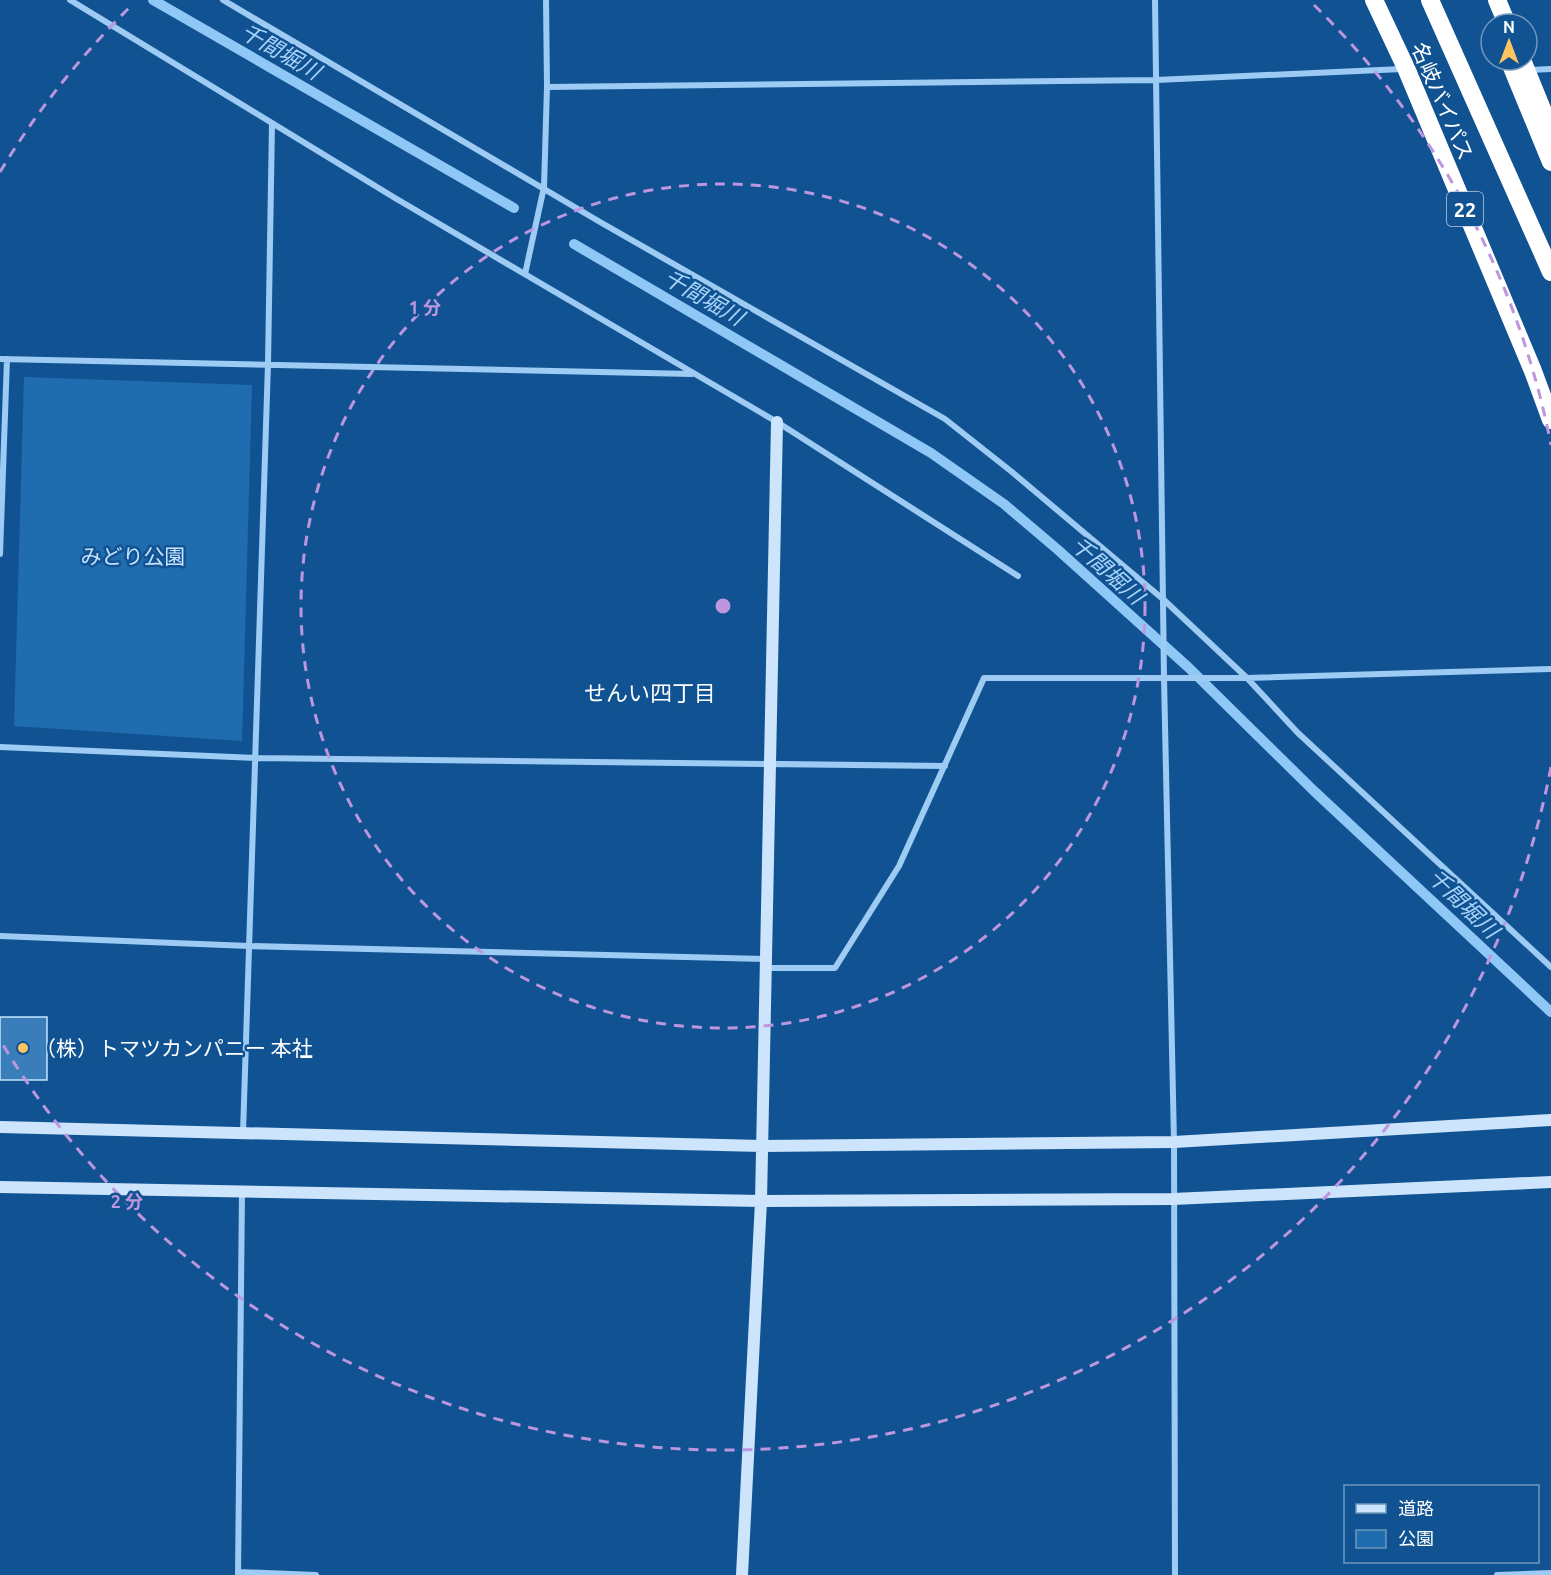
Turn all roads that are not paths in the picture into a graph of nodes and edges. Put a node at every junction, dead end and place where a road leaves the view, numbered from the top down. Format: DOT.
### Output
graph roads {
  1 [pos="70,0"];
  2 [pos="223,0"];
  3 [pos="546,0"];
  4 [pos="1155,0"];
  5 [pos="1374,0"];
  6 [pos="1430,0"];
  7 [pos="1406,68"];
  8 [pos="1517,72"];
  9 [pos="1518,72"];
  10 [pos="1156,80"];
  11 [pos="547,87"];
  12 [pos="272,123"];
  13 [pos="1551,131"];
  14 [pos="1551,162"];
  15 [pos="544,187"];
  16 [pos="1551,272"];
  17 [pos="525,274"];
  18 [pos="4,359"];
  19 [pos="268,364"];
  20 [pos="695,374"];
  21 [pos="1551,420"];
  22 [pos="777,422"];
  23 [pos="0,554"];
  24 [pos="1018,576"];
  25 [pos="1164,600"];
  26 [pos="1551,669"];
  27 [pos="1164,678"];
  28 [pos="1247,678"];
  29 [pos="0,747"];
  30 [pos="256,759"];
  31 [pos="772,763"];
  32 [pos="945,766"];
  33 [pos="0,936"];
  34 [pos="249,946"];
  35 [pos="767,964"];
  36 [pos="1551,967"];
  37 [pos="1551,1120"];
  38 [pos="0,1127"];
  39 [pos="243,1133"];
  40 [pos="1174,1142"];
  41 [pos="762,1146"];
  42 [pos="1551,1182"];
  43 [pos="0,1187"];
  44 [pos="242,1192"];
  45 [pos="1173,1199"];
  46 [pos="761,1201"];
  47 [pos="1551,1573"];
  48 [pos="238,1574"];
  49 [pos="316,1575"];
  50 [pos="742,1575"];
  51 [pos="1175,1575"];
  52 [pos="1497,1575"];
  1 -- 12 [label="street"];
  2 -- 15 [label="street"];
  3 -- 11 [label="street"];
  4 -- 10 [label="street"];
  5 -- 7 [label="highway, 名岐バイパス / 22"];
  6 -- 16 [label="highway"];
  7 -- 10 [label="street"];
  7 -- 21 [label="highway, 名岐バイパス / 22"];
  8 -- 14 [label="highway"];
  9 -- 13 [label="highway, bridge"];
  10 -- 11 [label="street"];
  10 -- 25 [label="street"];
  11 -- 15 [label="street"];
  12 -- 17 [label="street"];
  12 -- 19 [label="street"];
  15 -- 17 [label="street"];
  15 -- 25 [label="street"];
  17 -- 20 [label="street"];
  18 -- 19 [label="street"];
  18 -- 23 [label="street"];
  19 -- 20 [label="street"];
  19 -- 30 [label="street"];
  20 -- 22 [label="street"];
  22 -- 24 [label="street"];
  22 -- 31 [label="street"];
  25 -- 27 [label="street"];
  25 -- 28 [label="street"];
  26 -- 28 [label="street"];
  27 -- 28 [label="street"];
  27 -- 32 [label="street"];
  27 -- 40 [label="street"];
  28 -- 36 [label="street"];
  29 -- 30 [label="street"];
  30 -- 31 [label="street"];
  30 -- 34 [label="street"];
  31 -- 32 [label="street"];
  31 -- 35 [label="street"];
  32 -- 35 [label="street"];
  33 -- 34 [label="street"];
  34 -- 35 [label="street"];
  34 -- 39 [label="street"];
  35 -- 41 [label="street"];
  37 -- 40 [label="street"];
  38 -- 39 [label="street"];
  39 -- 41 [label="street"];
  40 -- 41 [label="street"];
  40 -- 45 [label="street"];
  41 -- 46 [label="street"];
  42 -- 45 [label="street"];
  43 -- 44 [label="street"];
  44 -- 46 [label="street"];
  44 -- 48 [label="street"];
  45 -- 46 [label="street"];
  45 -- 51 [label="street"];
  46 -- 50 [label="street"];
  47 -- 52 [label="street"];
  48 -- 49 [label="street"];
}
